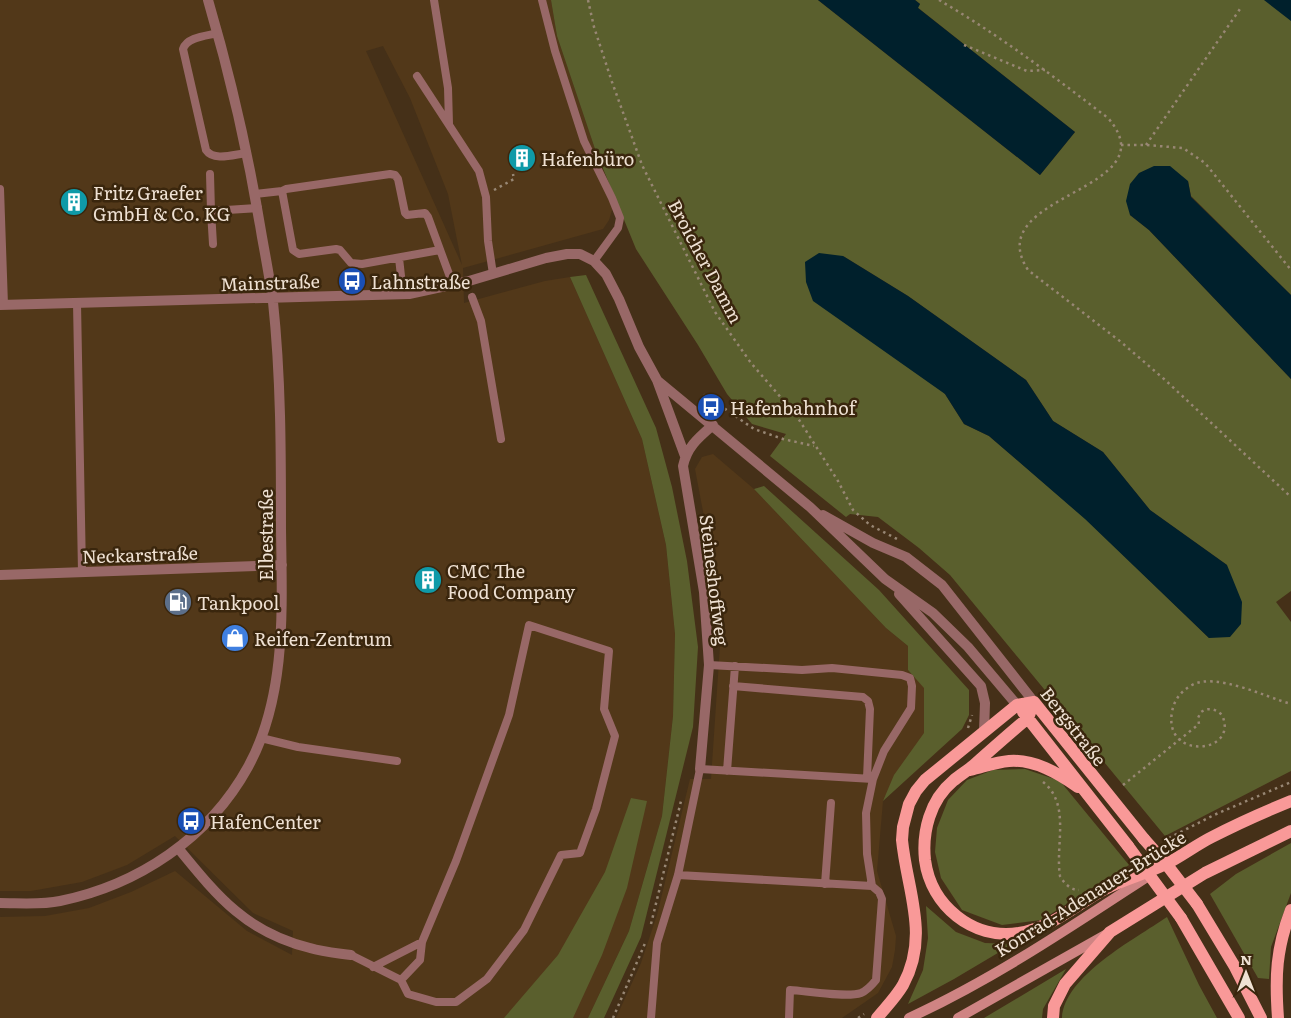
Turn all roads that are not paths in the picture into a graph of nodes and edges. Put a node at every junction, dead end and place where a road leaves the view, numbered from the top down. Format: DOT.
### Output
graph roads {
  1 [pos="208,0"];
  2 [pos="434,0"];
  3 [pos="542,0"];
  4 [pos="218,33"];
  5 [pos="417,76"];
  6 [pos="449,126"];
  7 [pos="247,153"];
  8 [pos="210,174"];
  9 [pos="0,188"];
  10 [pos="282,191"];
  11 [pos="255,194"];
  12 [pos="258,208"];
  13 [pos="211,212"];
  14 [pos="213,244"];
  15 [pos="440,250"];
  16 [pos="400,258"];
  17 [pos="594,261"];
  18 [pos="493,274"];
  19 [pos="453,285"];
  20 [pos="403,294"];
  21 [pos="472,297"];
  22 [pos="272,299"];
  23 [pos="77,303"];
  24 [pos="2,305"];
  25 [pos="657,380"];
  26 [pos="712,425"];
  27 [pos="501,439"];
  28 [pos="685,456"];
  29 [pos="810,507"];
  30 [pos="282,565"];
  31 [pos="82,572"];
  32 [pos="0,575"];
  33 [pos="885,579"];
  34 [pos="709,665"];
  35 [pos="735,666"];
  36 [pos="733,686"];
  37 [pos="1034,702"];
  38 [pos="1017,705"];
  39 [pos="1028,718"];
  40 [pos="984,732"];
  41 [pos="261,738"];
  42 [pos="397,761"];
  43 [pos="700,769"];
  44 [pos="727,771"];
  45 [pos="967,771"];
  46 [pos="870,779"];
  47 [pos="1088,794"];
  48 [pos="1291,801"];
  49 [pos="831,803"];
  50 [pos="1291,831"];
  51 [pos="178,848"];
  52 [pos="1166,864"];
  53 [pos="678,875"];
  54 [pos="825,884"];
  55 [pos="872,886"];
  56 [pos="0,903"];
  57 [pos="1291,910"];
  58 [pos="1110,932"];
  59 [pos="422,942"];
  60 [pos="351,955"];
  61 [pos="374,968"];
  62 [pos="401,980"];
  63 [pos="1236,1015"];
  64 [pos="651,1018"];
  65 [pos="789,1018"];
  66 [pos="877,1018"];
  67 [pos="909,1018"];
  68 [pos="958,1018"];
  69 [pos="1053,1018"];
  70 [pos="1261,1018"];
  71 [pos="1278,1018"];
  1 -- 4 [label="street"];
  2 -- 6 [label="lane"];
  3 -- 17 [label="lane"];
  4 -- 7 [label="street"];
  4 -- 7 [label="lane"];
  5 -- 6 [label="lane"];
  6 -- 18 [label="lane"];
  7 -- 11 [label="street"];
  8 -- 13 [label="lane"];
  9 -- 24 [label="lane"];
  10 -- 11 [label="lane"];
  10 -- 15 [label="lane"];
  10 -- 16 [label="lane"];
  11 -- 12 [label="street"];
  12 -- 13 [label="lane"];
  12 -- 22 [label="street"];
  13 -- 14 [label="lane"];
  15 -- 16 [label="lane"];
  15 -- 19 [label="lane"];
  16 -- 20 [label="lane"];
  17 -- 18 [label="street, Mainstraße"];
  17 -- 25 [label="street, Steineshoffweg"];
  18 -- 19 [label="street, Mainstraße"];
  19 -- 20 [label="street, Mainstraße"];
  20 -- 22 [label="street, Mainstraße"];
  21 -- 27 [label="lane"];
  22 -- 23 [label="street, Mainstraße"];
  22 -- 30 [label="street, Elbestraße"];
  23 -- 24 [label="street, Mainstraße"];
  23 -- 31 [label="lane"];
  25 -- 26 [label="street, Bergstraße"];
  25 -- 28 [label="street, Steineshoffweg"];
  26 -- 28 [label="street"];
  26 -- 29 [label="street, Bergstraße"];
  28 -- 34 [label="street, Steineshoffweg"];
  29 -- 33 [label="street, Bergstraße"];
  29 -- 37 [label="street, Bergstraße"];
  30 -- 31 [label="street, Neckarstraße"];
  30 -- 41 [label="street, Elbestraße"];
  31 -- 32 [label="street, Neckarstraße"];
  33 -- 38 [label="street, Bergstraße"];
  33 -- 40 [label="street"];
  34 -- 35 [label="lane"];
  34 -- 43 [label="street, Steineshoffweg"];
  35 -- 36 [label="lane"];
  35 -- 46 [label="lane"];
  36 -- 44 [label="lane"];
  36 -- 46 [label="lane"];
  37 -- 38 [label="main road"];
  37 -- 39 [label="main road"];
  37 -- 70 [label="main road, Bergstraße, bridge"];
  38 -- 39 [label="main road, Bergstraße"];
  38 -- 40 [label="main road"];
  39 -- 45 [label="main road"];
  39 -- 47 [label="main road, Bergstraße"];
  40 -- 66 [label="main road"];
  41 -- 42 [label="lane"];
  41 -- 51 [label="street, Elbestraße"];
  43 -- 44 [label="lane"];
  43 -- 53 [label="lane"];
  44 -- 46 [label="lane"];
  45 -- 47 [label="main road"];
  45 -- 52 [label="main road"];
  46 -- 55 [label="lane"];
  47 -- 63 [label="main road, Bergstraße, bridge"];
  48 -- 52 [label="main road, Konrad-Adenauer-Brücke"];
  49 -- 54 [label="lane"];
  50 -- 58 [label="main road"];
  51 -- 56 [label="street, Elbestraße"];
  51 -- 60 [label="street"];
  52 -- 67 [label="main road, Konrad-Adenauer-Brücke"];
  53 -- 54 [label="lane"];
  53 -- 64 [label="lane"];
  54 -- 55 [label="lane"];
  55 -- 65 [label="lane"];
  57 -- 71 [label="main road"];
  58 -- 68 [label="main road"];
  58 -- 69 [label="main road"];
  59 -- 61 [label="lane"];
  59 -- 62 [label="lane"];
  59 -- 62 [label="lane"];
  60 -- 61 [label="lane"];
  61 -- 62 [label="lane"];
}
